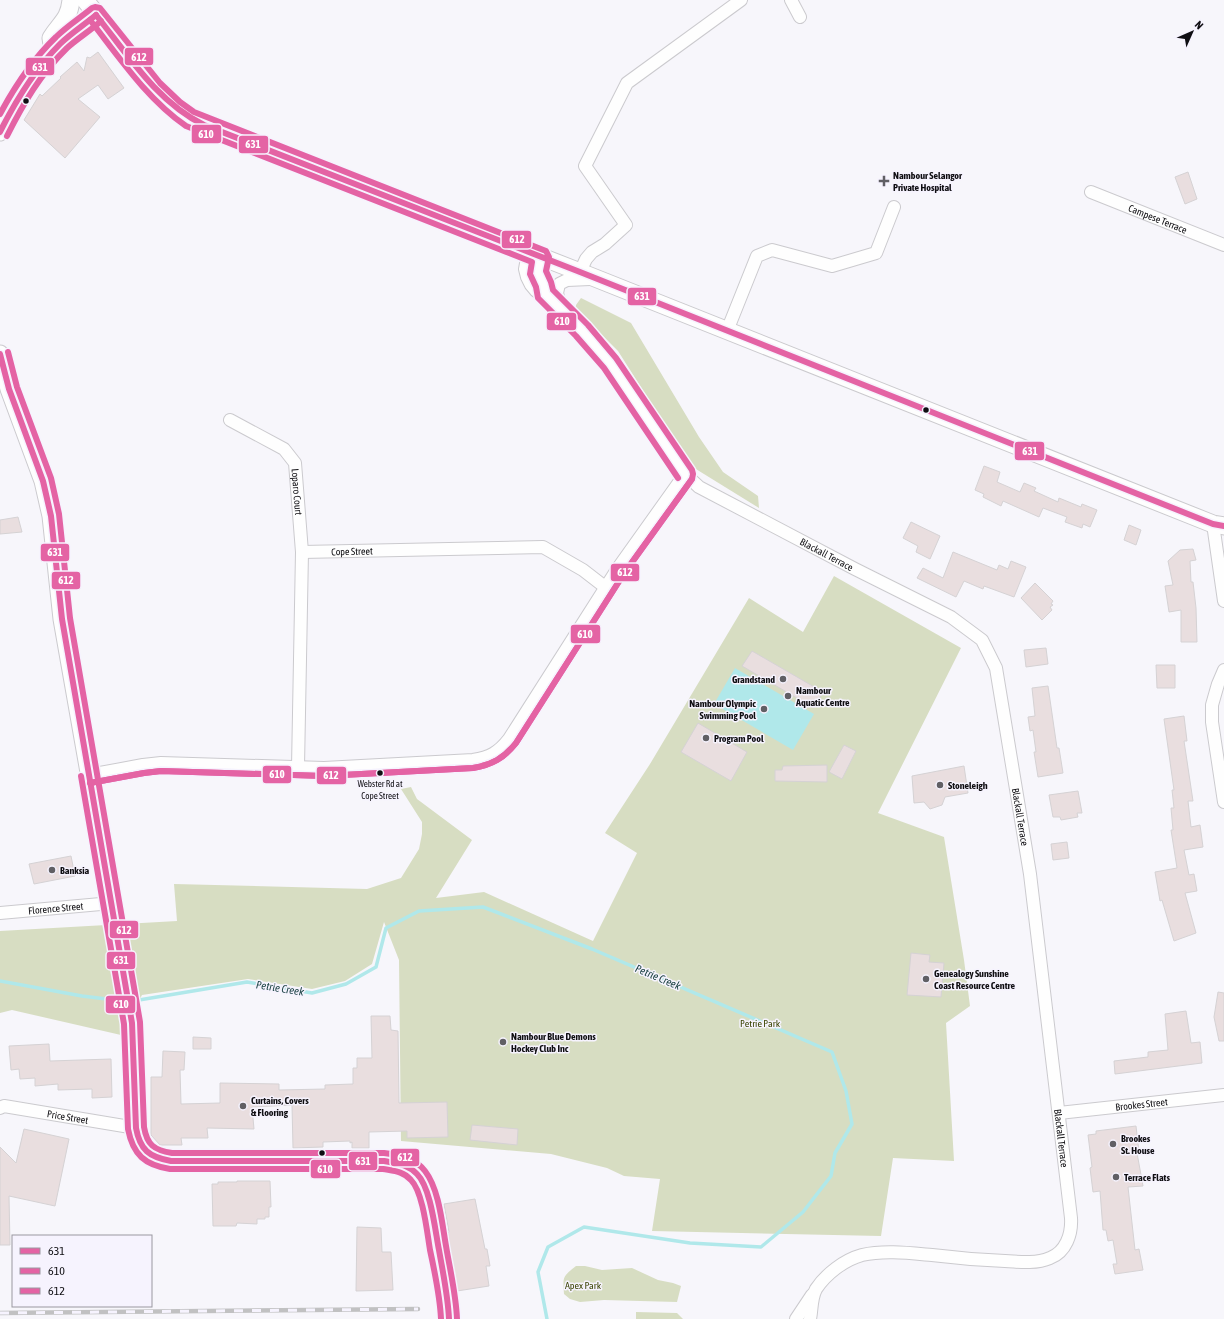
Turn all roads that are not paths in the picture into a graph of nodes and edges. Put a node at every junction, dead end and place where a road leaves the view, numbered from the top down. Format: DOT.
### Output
graph roads {
  1 [pos="71,0"];
  2 [pos="85,0"];
  3 [pos="741,0"];
  4 [pos="791,0"];
  5 [pos="96,15"];
  6 [pos="800,17"];
  7 [pos="53,51"];
  8 [pos="0,132"];
  9 [pos="1091,192"];
  10 [pos="894,207"];
  11 [pos="1224,245"];
  12 [pos="535,255"];
  13 [pos="580,272"];
  14 [pos="598,279"];
  15 [pos="561,309"];
  16 [pos="727,331"];
  17 [pos="0,354"];
  18 [pos="5,391"];
  19 [pos="230,420"];
  20 [pos="685,474"];
  21 [pos="1218,525"];
  22 [pos="302,552"];
  23 [pos="605,587"];
  24 [pos="1224,601"];
  25 [pos="1224,670"];
  26 [pos="298,768"];
  27 [pos="89,775"];
  28 [pos="1224,802"];
  29 [pos="112,903"];
  30 [pos="0,913"];
  31 [pos="1224,1095"];
  32 [pos="0,1108"];
  33 [pos="1059,1113"];
  34 [pos="136,1128"];
  35 [pos="816,1290"];
  36 [pos="449,1319"];
  37 [pos="796,1319"];
  38 [pos="810,1319"];
  1 -- 7 [label="street"];
  2 -- 5 [label="street"];
  3 -- 13 [label="street"];
  4 -- 6 [label="street"];
  5 -- 7 [label="street"];
  5 -- 12 [label="street"];
  7 -- 8 [label="street"];
  9 -- 11 [label="street, Campese Terrace"];
  10 -- 16 [label="street"];
  12 -- 13 [label="street"];
  12 -- 15 [label="street, Blackall Terrace"];
  13 -- 14 [label="street"];
  14 -- 15 [label="street"];
  14 -- 16 [label="street"];
  15 -- 20 [label="street, Blackall Terrace"];
  16 -- 21 [label="street"];
  17 -- 18 [label="street"];
  18 -- 27 [label="street"];
  19 -- 22 [label="street, Loparo Court"];
  20 -- 23 [label="street"];
  20 -- 33 [label="street, Blackall Terrace"];
  21 -- 24 [label="street"];
  22 -- 23 [label="street, Cope Street"];
  22 -- 26 [label="street"];
  23 -- 26 [label="street"];
  25 -- 28 [label="street"];
  26 -- 27 [label="street"];
  27 -- 29 [label="street"];
  29 -- 30 [label="street, Florence Street"];
  29 -- 34 [label="street"];
  31 -- 33 [label="street, Brookes Street"];
  32 -- 34 [label="street, Price Street"];
  33 -- 35 [label="street, Blackall Terrace"];
  34 -- 36 [label="street"];
  35 -- 37 [label="street"];
  35 -- 38 [label="street, Blackall Terrace"];
}
